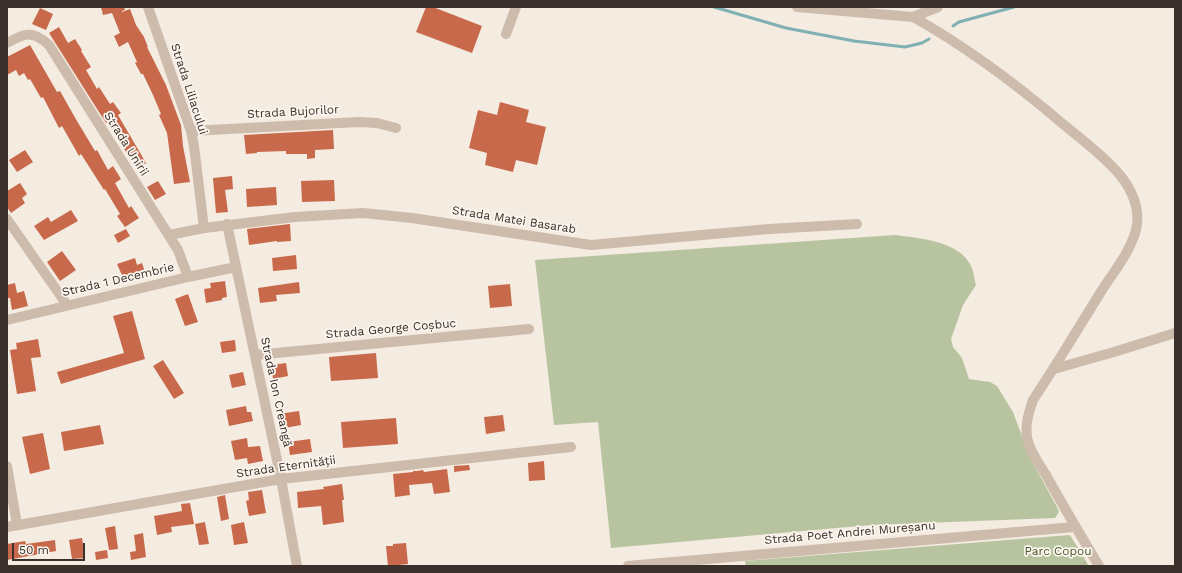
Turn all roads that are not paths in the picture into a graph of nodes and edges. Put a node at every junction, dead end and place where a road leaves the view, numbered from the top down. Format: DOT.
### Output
graph roads {
  1 [pos="148,7"];
  2 [pos="516,7"];
  3 [pos="798,7"];
  4 [pos="938,7"];
  5 [pos="913,17"];
  6 [pos="506,34"];
  7 [pos="7,43"];
  8 [pos="396,128"];
  9 [pos="190,131"];
  10 [pos="7,219"];
  11 [pos="227,224"];
  12 [pos="857,224"];
  13 [pos="204,228"];
  14 [pos="169,235"];
  15 [pos="236,267"];
  16 [pos="188,277"];
  17 [pos="66,306"];
  18 [pos="7,320"];
  19 [pos="529,329"];
  20 [pos="1175,333"];
  21 [pos="255,355"];
  22 [pos="1054,369"];
  23 [pos="570,447"];
  24 [pos="7,466"];
  25 [pos="281,479"];
  26 [pos="17,525"];
  27 [pos="7,527"];
  28 [pos="1074,527"];
  29 [pos="297,566"];
  30 [pos="628,566"];
  31 [pos="1099,566"];
  1 -- 9 [label="street, Strada Liliacului"];
  2 -- 6 [label="street"];
  3 -- 5 [label="street"];
  4 -- 5 [label="street"];
  5 -- 22 [label="street"];
  7 -- 14 [label="street, Strada Unirii"];
  8 -- 9 [label="street, Strada Bujorilor"];
  9 -- 13 [label="street, Strada Liliacului"];
  10 -- 17 [label="street"];
  11 -- 12 [label="street, Strada Matei Basarab"];
  11 -- 13 [label="street, Strada Matei Basarab"];
  11 -- 15 [label="street, Strada Ion Creangă"];
  13 -- 14 [label="street, Strada Matei Basarab"];
  14 -- 16 [label="street, Strada Unirii"];
  15 -- 16 [label="street, Strada 1 Decembrie"];
  15 -- 21 [label="street, Strada Ion Creangă"];
  16 -- 17 [label="street, Strada 1 Decembrie"];
  17 -- 18 [label="street, Strada 1 Decembrie"];
  19 -- 21 [label="street, Strada George Coșbuc"];
  20 -- 22 [label="street"];
  21 -- 25 [label="street, Strada Ion Creangă"];
  22 -- 28 [label="street"];
  23 -- 25 [label="street, Strada Eternității"];
  24 -- 26 [label="street"];
  25 -- 26 [label="street, Strada Eternității"];
  25 -- 29 [label="street, Strada Ion Creangă"];
  26 -- 27 [label="street, Strada Eternității"];
  28 -- 30 [label="street, Strada Poet Andrei Mureșanu"];
  28 -- 31 [label="street"];
}
